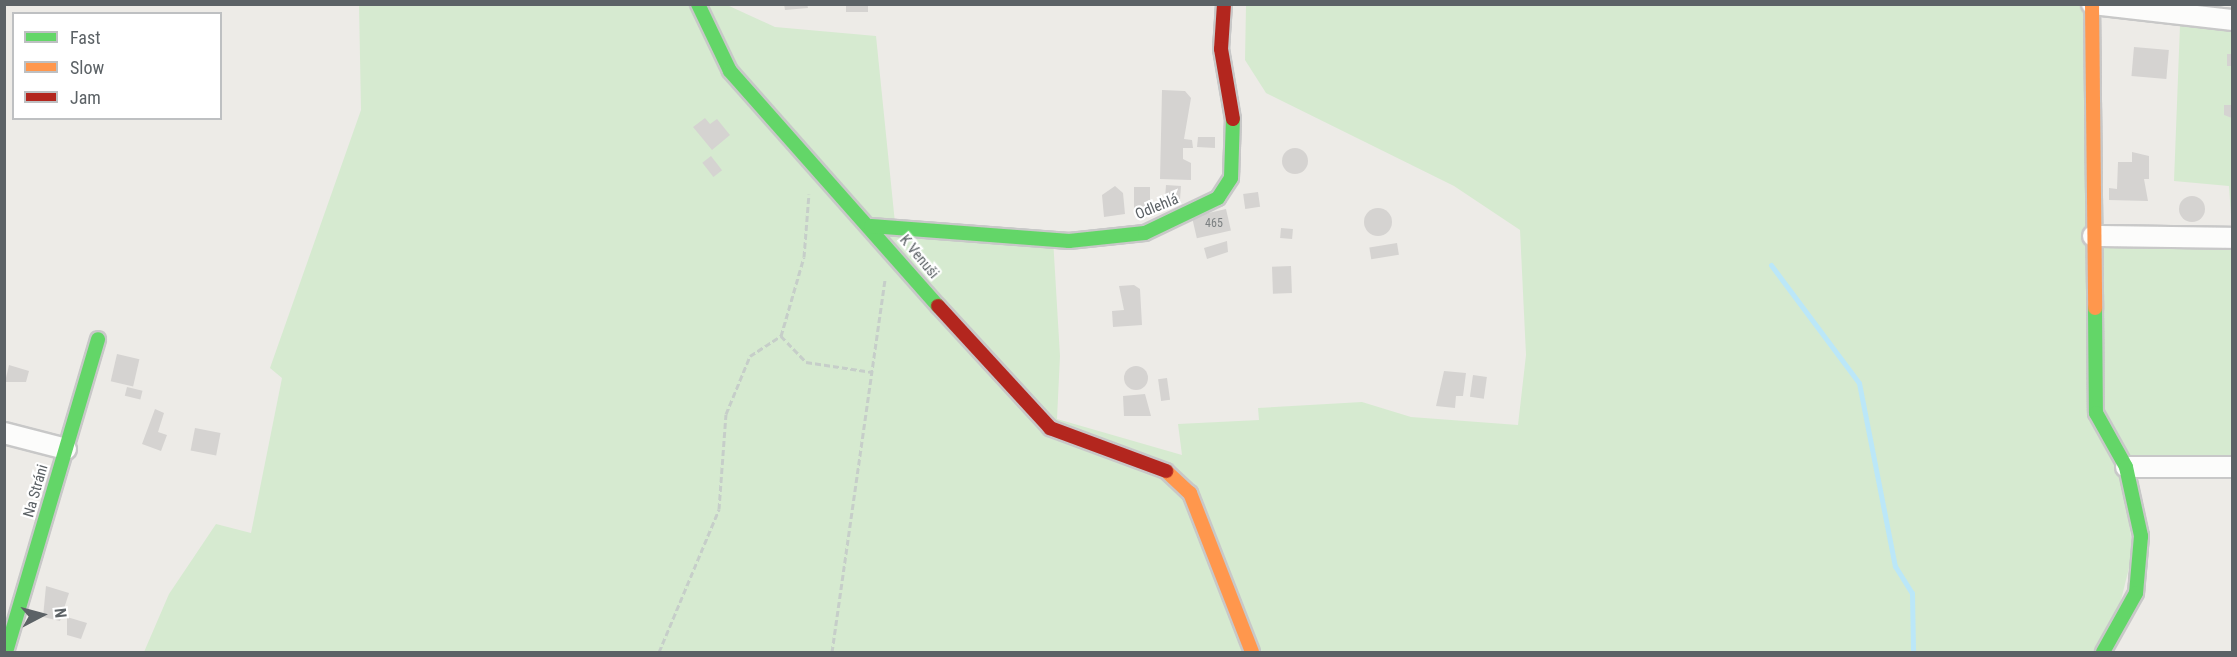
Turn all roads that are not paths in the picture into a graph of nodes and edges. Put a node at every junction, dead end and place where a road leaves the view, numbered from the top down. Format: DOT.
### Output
graph roads {
  1 [pos="698,4"];
  2 [pos="1224,4"];
  3 [pos="2092,5"];
  4 [pos="2232,20"];
  5 [pos="870,226"];
  6 [pos="2093,236"];
  7 [pos="2232,238"];
  8 [pos="98,339"];
  9 [pos="4,433"];
  10 [pos="66,449"];
  11 [pos="2126,467"];
  12 [pos="2232,467"];
  13 [pos="6,652"];
  14 [pos="1252,652"];
  15 [pos="2103,652"];
  1 -- 5 [label="street, K Venuši"];
  2 -- 5 [label="street, Odlehlá"];
  3 -- 4 [label="street"];
  3 -- 6 [label="street"];
  5 -- 14 [label="street, K Venuši"];
  6 -- 7 [label="street"];
  6 -- 11 [label="street"];
  8 -- 10 [label="street, Na Stráni"];
  9 -- 10 [label="street"];
  10 -- 13 [label="street, Na Stráni"];
  11 -- 12 [label="street"];
  11 -- 15 [label="street"];
}
